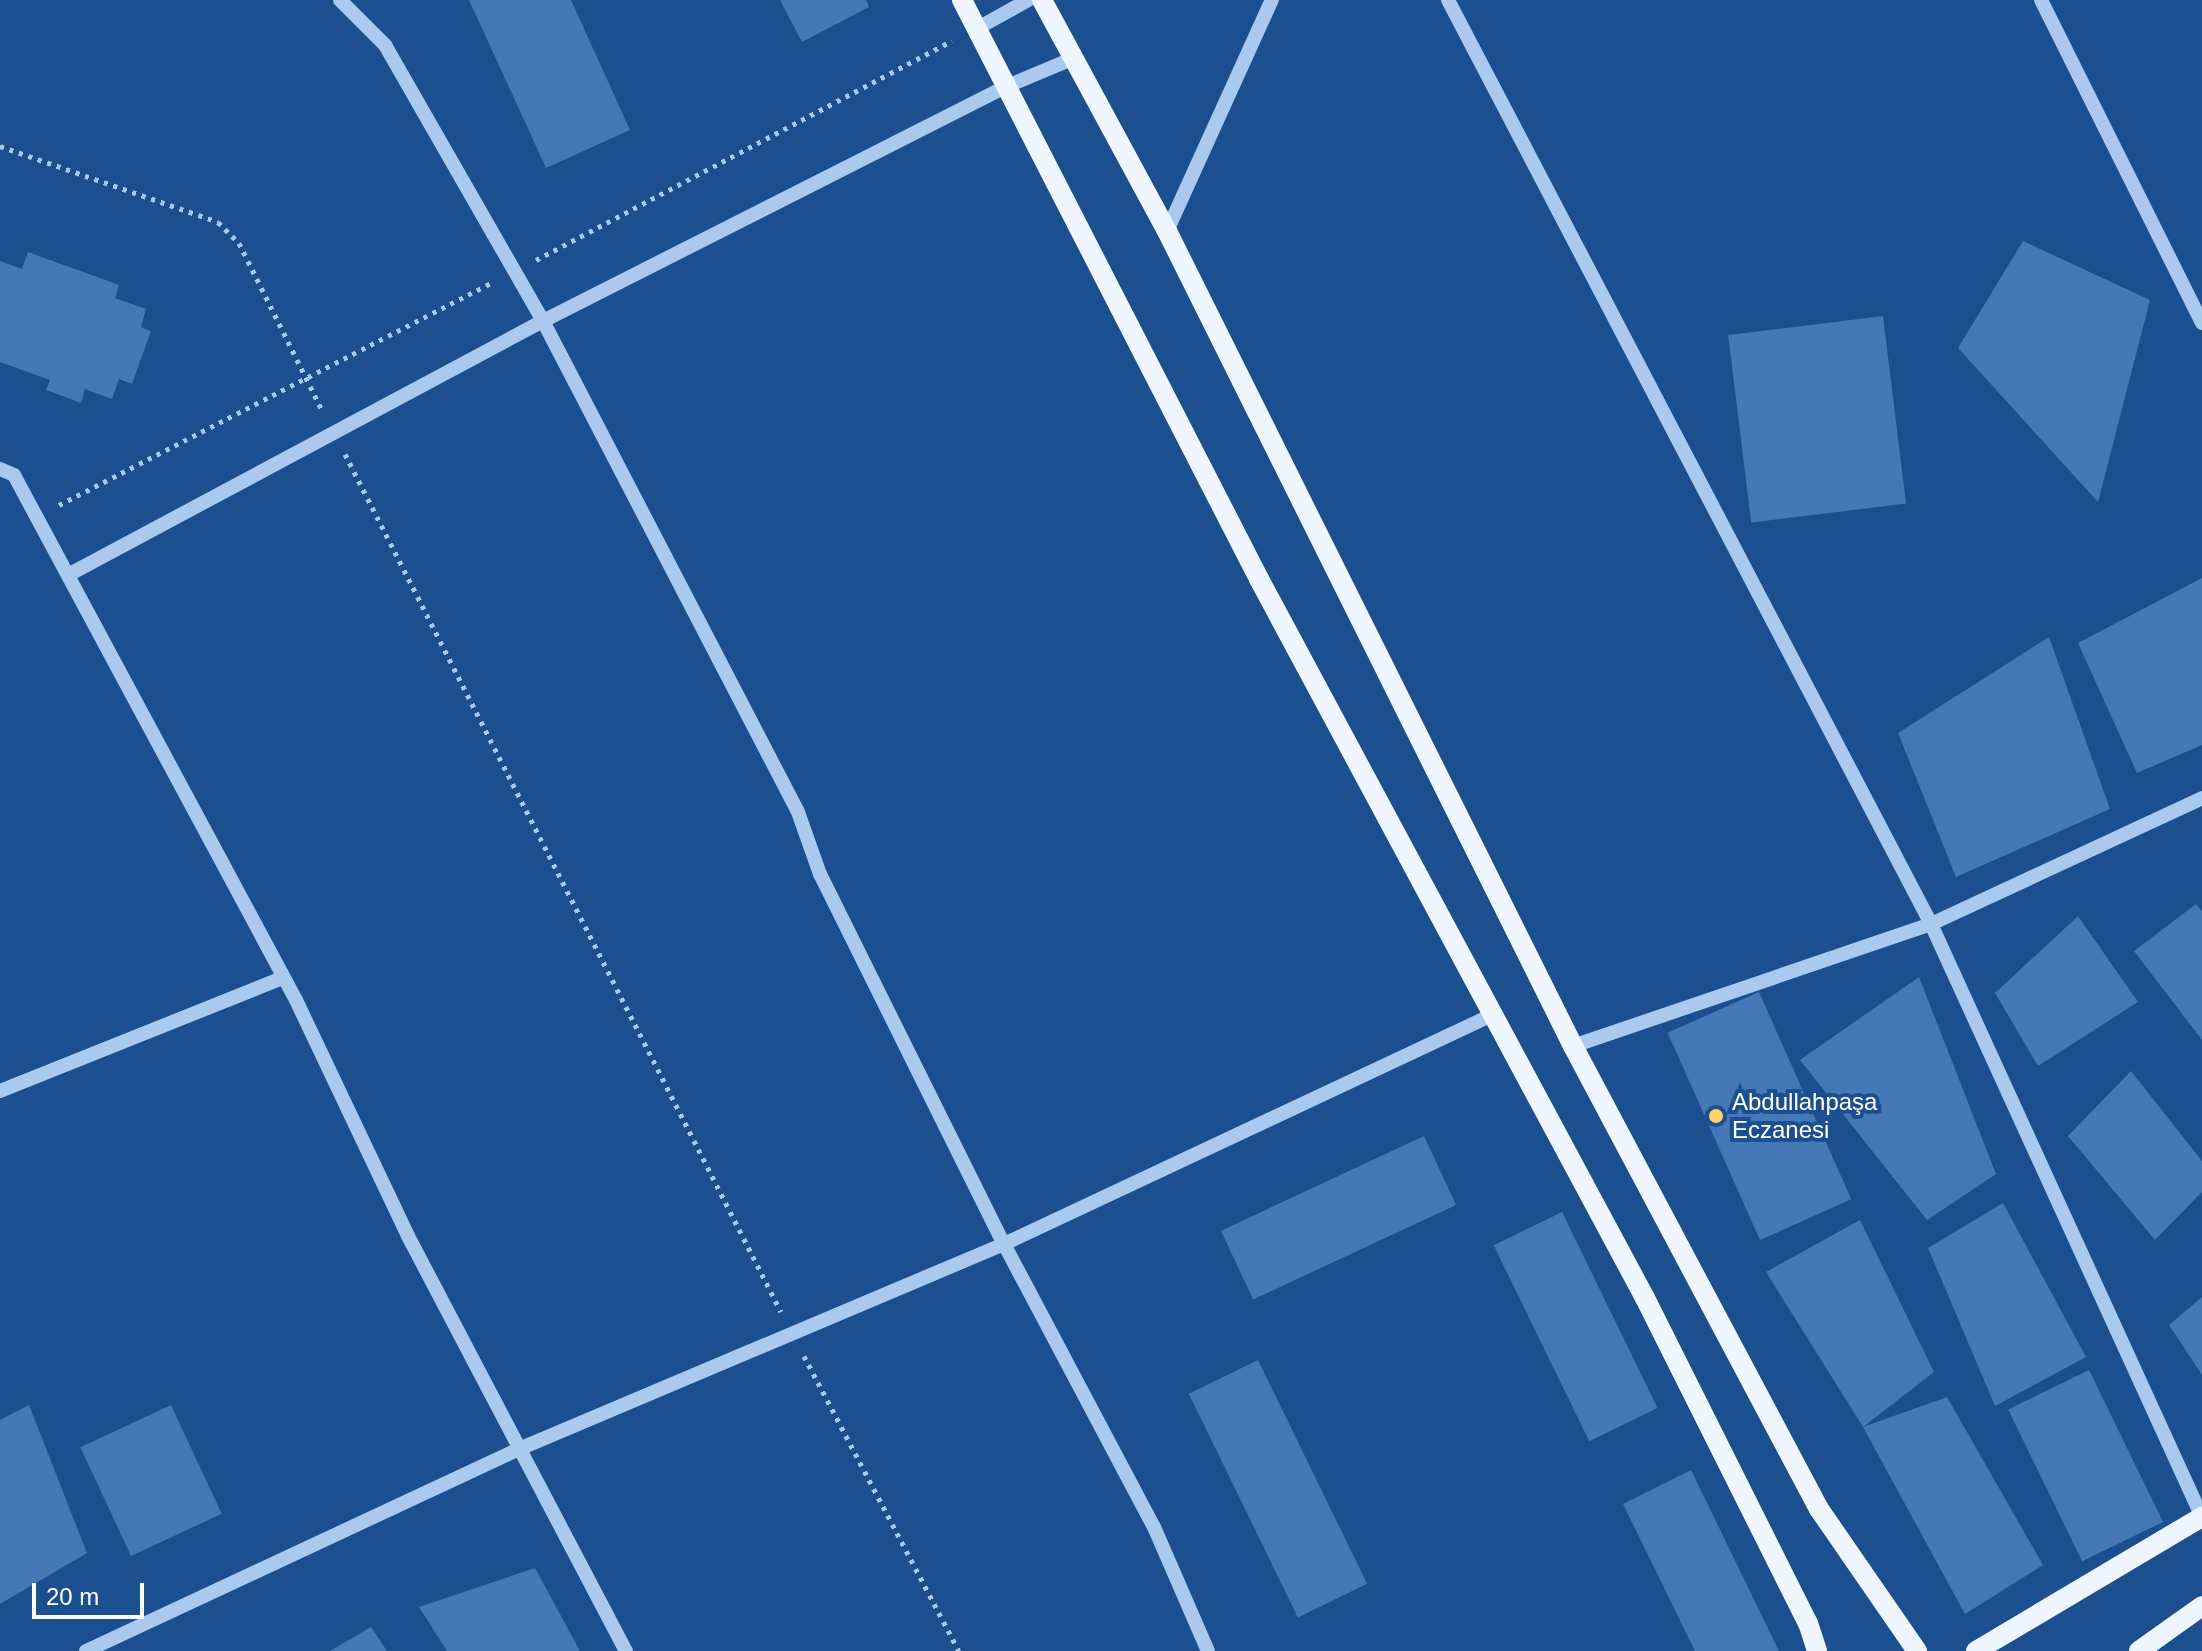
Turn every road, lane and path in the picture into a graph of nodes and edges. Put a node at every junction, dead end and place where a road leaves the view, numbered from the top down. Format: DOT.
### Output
graph roads {
  1 [pos="340,0"];
  2 [pos="962,0"];
  3 [pos="1028,0"];
  4 [pos="1042,0"];
  5 [pos="1272,0"];
  6 [pos="1448,0"];
  7 [pos="2041,0"];
  8 [pos="976,29"];
  9 [pos="1074,58"];
  10 [pos="1005,87"];
  11 [pos="0,146"];
  12 [pos="1167,231"];
  13 [pos="543,321"];
  14 [pos="2202,323"];
  15 [pos="334,433"];
  16 [pos="0,469"];
  17 [pos="68,575"];
  18 [pos="2202,798"];
  19 [pos="1931,924"];
  20 [pos="282,978"];
  21 [pos="1494,1014"];
  22 [pos="1573,1046"];
  23 [pos="0,1091"];
  24 [pos="1004,1244"];
  25 [pos="792,1333"];
  26 [pos="519,1449"];
  27 [pos="2202,1517"];
  28 [pos="2202,1606"];
  29 [pos="86,1651"];
  30 [pos="626,1651"];
  31 [pos="959,1651"];
  32 [pos="1208,1651"];
  33 [pos="1817,1651"];
  34 [pos="1917,1651"];
  35 [pos="1976,1651"];
  36 [pos="2139,1651"];
  1 -- 13 [label="street"];
  2 -- 8 [label="main road"];
  3 -- 8 [label="street"];
  4 -- 9 [label="main road"];
  5 -- 12 [label="street"];
  6 -- 19 [label="street"];
  7 -- 14 [label="street"];
  8 -- 10 [label="main road"];
  9 -- 10 [label="street"];
  9 -- 12 [label="main road"];
  10 -- 13 [label="street"];
  10 -- 21 [label="main road"];
  11 -- 15 [label="path"];
  12 -- 22 [label="main road"];
  13 -- 15 [label="street"];
  13 -- 24 [label="street"];
  15 -- 17 [label="street"];
  15 -- 25 [label="path"];
  16 -- 17 [label="street"];
  17 -- 20 [label="street"];
  18 -- 19 [label="street"];
  19 -- 22 [label="street"];
  19 -- 27 [label="street"];
  20 -- 23 [label="street"];
  20 -- 26 [label="street"];
  21 -- 24 [label="street"];
  21 -- 33 [label="main road"];
  22 -- 34 [label="main road"];
  24 -- 25 [label="street"];
  24 -- 32 [label="street"];
  25 -- 26 [label="street"];
  25 -- 31 [label="path"];
  26 -- 29 [label="street"];
  26 -- 30 [label="street"];
  27 -- 35 [label="main road"];
  28 -- 36 [label="main road"];
}
